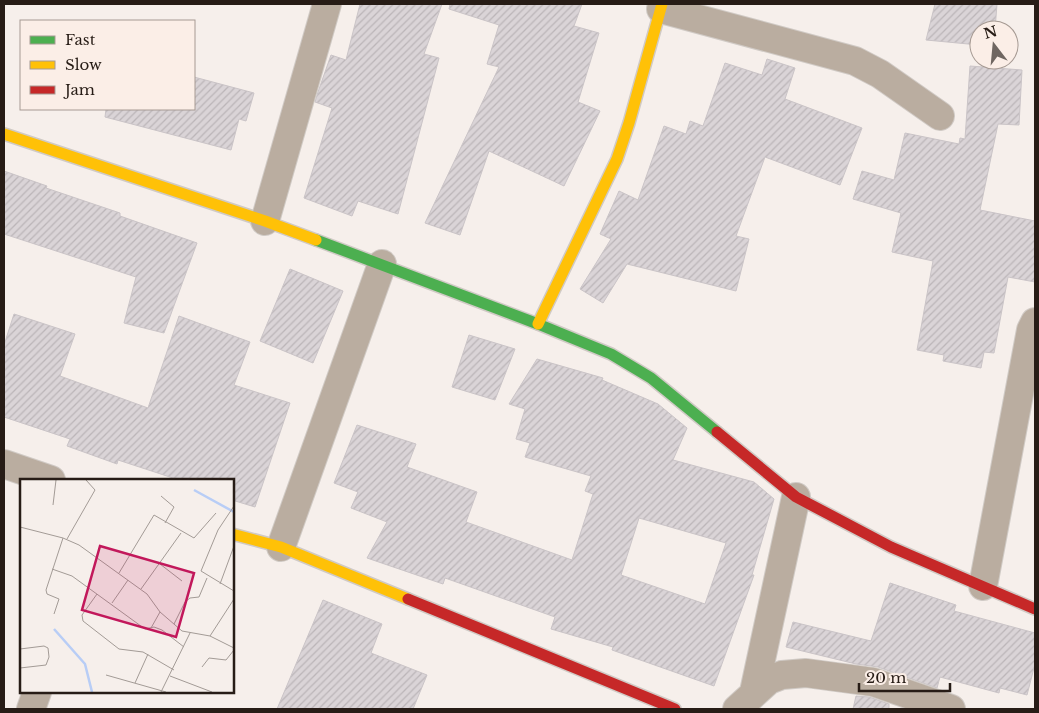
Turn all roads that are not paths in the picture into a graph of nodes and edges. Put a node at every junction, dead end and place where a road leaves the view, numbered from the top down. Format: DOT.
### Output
graph roads {
  1 [pos="327,4"];
  2 [pos="662,6"];
  3 [pos="940,116"];
  4 [pos="4,134"];
  5 [pos="265,221"];
  6 [pos="382,264"];
  7 [pos="1035,322"];
  8 [pos="538,324"];
  9 [pos="4,464"];
  10 [pos="47,479"];
  11 [pos="796,497"];
  12 [pos="234,535"];
  13 [pos="281,547"];
  14 [pos="983,586"];
  15 [pos="1035,609"];
  16 [pos="37,693"];
  17 [pos="746,701"];
  18 [pos="31,709"];
  19 [pos="674,709"];
  20 [pos="951,709"];
  1 -- 5 [label="street"];
  2 -- 3 [label="street"];
  2 -- 8 [label="street"];
  4 -- 5 [label="street"];
  5 -- 6 [label="street"];
  6 -- 8 [label="street"];
  6 -- 13 [label="street"];
  7 -- 14 [label="street"];
  8 -- 11 [label="street"];
  9 -- 10 [label="street"];
  11 -- 14 [label="street"];
  11 -- 17 [label="street"];
  12 -- 13 [label="street"];
  13 -- 19 [label="street"];
  14 -- 15 [label="street"];
  16 -- 18 [label="street"];
  17 -- 20 [label="street"];
}
